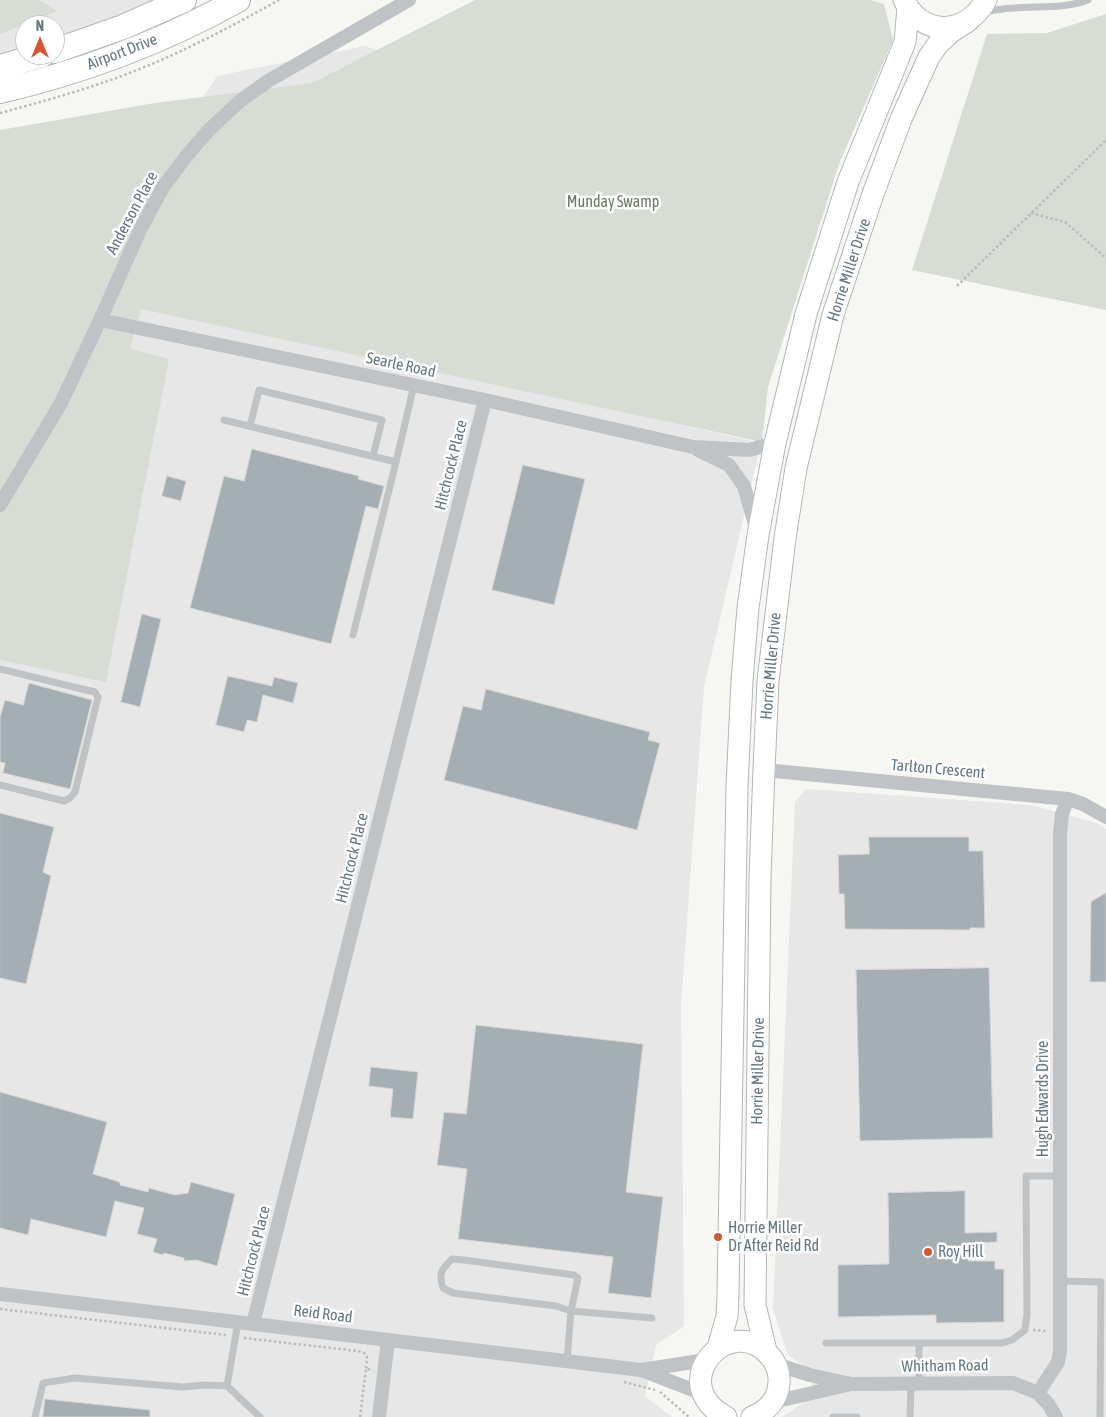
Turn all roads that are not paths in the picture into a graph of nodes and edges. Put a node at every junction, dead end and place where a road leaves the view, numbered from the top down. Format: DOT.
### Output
graph roads {
  1 [pos="184,0"];
  2 [pos="238,0"];
  3 [pos="409,0"];
  4 [pos="1088,0"];
  5 [pos="906,4"];
  6 [pos="978,11"];
  7 [pos="65,47"];
  8 [pos="15,63"];
  9 [pos="0,67"];
  10 [pos="0,91"];
  11 [pos="100,320"];
  12 [pos="414,386"];
  13 [pos="485,400"];
  14 [pos="224,420"];
  15 [pos="250,426"];
  16 [pos="775,443"];
  17 [pos="693,447"];
  18 [pos="373,456"];
  19 [pos="396,462"];
  20 [pos="0,505"];
  21 [pos="758,535"];
  22 [pos="354,635"];
  23 [pos="0,669"];
  24 [pos="764,770"];
  25 [pos="0,785"];
  26 [pos="1068,799"];
  27 [pos="1106,816"];
  28 [pos="1061,1176"];
  29 [pos="1061,1281"];
  30 [pos="0,1294"];
  31 [pos="571,1311"];
  32 [pos="652,1318"];
  33 [pos="238,1322"];
  34 [pos="253,1324"];
  35 [pos="388,1340"];
  36 [pos="826,1343"];
  37 [pos="919,1343"];
  38 [pos="712,1354"];
  39 [pos="770,1357"];
  40 [pos="567,1361"];
  41 [pos="641,1370"];
  42 [pos="851,1384"];
  43 [pos="915,1384"];
  44 [pos="227,1386"];
  45 [pos="703,1394"];
  46 [pos="1038,1394"];
  47 [pos="761,1412"];
  48 [pos="720,1415"];
  49 [pos="35,1417"];
  50 [pos="260,1417"];
  51 [pos="379,1417"];
  52 [pos="833,1417"];
  53 [pos="857,1417"];
  54 [pos="910,1417"];
  55 [pos="1056,1417"];
  56 [pos="1100,1417"];
  1 -- 7 [label="highway, Airport Drive"];
  2 -- 10 [label="highway, Airport Drive"];
  3 -- 11 [label="street, Anderson Place"];
  4 -- 6 [label="lane"];
  5 -- 6 [label="main road"];
  5 -- 16 [label="main road, Horrie Miller Drive"];
  6 -- 24 [label="main road, Horrie Miller Drive"];
  8 -- 9 [label="highway"];
  11 -- 12 [label="street, Searle Road"];
  11 -- 20 [label="street, Anderson Place"];
  12 -- 13 [label="street, Searle Road"];
  12 -- 19 [label="lane"];
  13 -- 17 [label="street, Searle Road"];
  13 -- 34 [label="street, Hitchcock Place"];
  14 -- 15 [label="lane"];
  15 -- 18 [label="lane"];
  15 -- 18 [label="lane"];
  16 -- 17 [label="street, Searle Road"];
  16 -- 21 [label="main road, Horrie Miller Drive"];
  17 -- 21 [label="street, Searle Road"];
  18 -- 19 [label="lane"];
  19 -- 22 [label="lane"];
  21 -- 38 [label="main road, Horrie Miller Drive"];
  23 -- 25 [label="lane"];
  24 -- 26 [label="street, Tarlton Crescent"];
  24 -- 39 [label="main road, Horrie Miller Drive"];
  26 -- 27 [label="street, Tarlton Crescent"];
  26 -- 28 [label="street, Hugh Edwards Drive"];
  28 -- 29 [label="street, Hugh Edwards Drive"];
  28 -- 37 [label="lane"];
  29 -- 46 [label="street, Hugh Edwards Drive"];
  29 -- 56 [label="lane"];
  30 -- 33 [label="street, Reid Road"];
  31 -- 31 [label="lane"];
  31 -- 32 [label="lane"];
  31 -- 40 [label="lane"];
  33 -- 34 [label="street, Reid Road"];
  33 -- 44 [label="lane"];
  34 -- 35 [label="street, Reid Road"];
  35 -- 40 [label="street, Reid Road"];
  35 -- 51 [label="street"];
  36 -- 37 [label="lane"];
  37 -- 43 [label="lane"];
  38 -- 39 [label="main road"];
  38 -- 41 [label="street, Reid Road"];
  38 -- 45 [label="main road, Horrie Miller Drive"];
  39 -- 42 [label="street, Whitham Road"];
  39 -- 47 [label="main road, Horrie Miller Drive"];
  40 -- 41 [label="street, Reid Road"];
  41 -- 45 [label="street, Reid Road"];
  42 -- 43 [label="street, Whitham Road"];
  42 -- 47 [label="street, Whitham Road"];
  43 -- 46 [label="street, Whitham Road"];
  43 -- 54 [label="lane"];
  44 -- 49 [label="lane"];
  44 -- 50 [label="lane"];
  45 -- 48 [label="main road"];
  46 -- 55 [label="street"];
  52 -- 53 [label="lane"];
}
